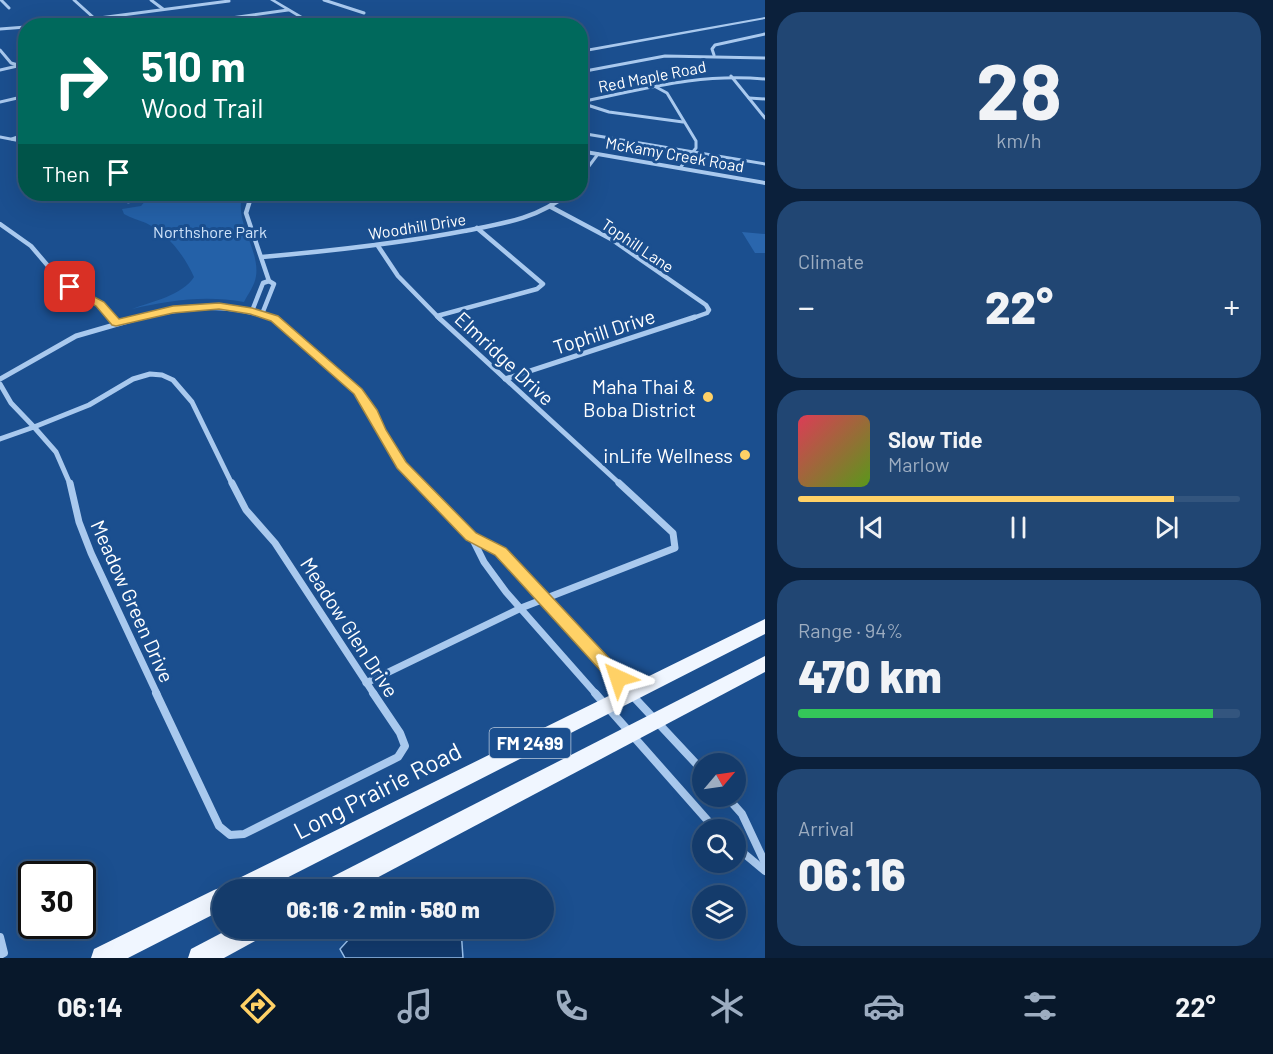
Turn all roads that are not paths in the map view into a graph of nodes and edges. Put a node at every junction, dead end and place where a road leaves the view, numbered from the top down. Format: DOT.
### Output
graph roads {
  1 [pos="1,0"];
  2 [pos="74,0"];
  3 [pos="151,0"];
  4 [pos="228,0"];
  5 [pos="272,0"];
  6 [pos="324,0"];
  7 [pos="163,9"];
  8 [pos="4,10"];
  9 [pos="288,10"];
  10 [pos="364,13"];
  11 [pos="94,18"];
  12 [pos="231,18"];
  13 [pos="302,18"];
  14 [pos="765,18"];
  15 [pos="18,28"];
  16 [pos="0,29"];
  17 [pos="765,34"];
  18 [pos="0,50"];
  19 [pos="588,51"];
  20 [pos="714,55"];
  21 [pos="765,58"];
  22 [pos="18,66"];
  23 [pos="18,66"];
  24 [pos="0,70"];
  25 [pos="588,70"];
  26 [pos="731,76"];
  27 [pos="765,79"];
  28 [pos="655,86"];
  29 [pos="18,98"];
  30 [pos="749,98"];
  31 [pos="765,99"];
  32 [pos="588,101"];
  33 [pos="0,102"];
  34 [pos="588,105"];
  35 [pos="765,118"];
  36 [pos="683,122"];
  37 [pos="588,134"];
  38 [pos="0,137"];
  39 [pos="18,137"];
  40 [pos="11,140"];
  41 [pos="18,141"];
  42 [pos="588,152"];
  43 [pos="692,152"];
  44 [pos="598,154"];
  45 [pos="765,164"];
  46 [pos="588,168"];
  47 [pos="680,168"];
  48 [pos="765,183"];
  49 [pos="250,201"];
  50 [pos="558,201"];
  51 [pos="551,207"];
  52 [pos="0,224"];
  53 [pos="477,228"];
  54 [pos="378,246"];
  55 [pos="262,257"];
  56 [pos="269,281"];
  57 [pos="708,309"];
  58 [pos="252,311"];
  59 [pos="262,314"];
  60 [pos="437,316"];
  61 [pos="116,323"];
  62 [pos="0,379"];
  63 [pos="505,379"];
  64 [pos="0,384"];
  65 [pos="33,427"];
  66 [pos="0,439"];
  67 [pos="471,536"];
  68 [pos="544,598"];
  69 [pos="520,608"];
  70 [pos="765,626"];
  71 [pos="765,663"];
  72 [pos="366,683"];
  73 [pos="631,693"];
  74 [pos="607,705"];
  75 [pos="655,719"];
  76 [pos="630,733"];
  77 [pos="692,759"];
  78 [pos="736,807"];
  79 [pos="706,819"];
  80 [pos="232,835"];
  81 [pos="746,855"];
  82 [pos="765,863"];
  83 [pos="765,871"];
  84 [pos="261,879"];
  85 [pos="351,879"];
  86 [pos="212,903"];
  87 [pos="0,937"];
  88 [pos="235,939"];
  89 [pos="0,955"];
  90 [pos="103,958"];
  91 [pos="200,958"];
  1 -- 8 [label="street"];
  2 -- 11 [label="street"];
  3 -- 7 [label="street"];
  4 -- 7 [label="street"];
  5 -- 9 [label="street"];
  6 -- 10 [label="street"];
  7 -- 11 [label="street"];
  9 -- 12 [label="street"];
  9 -- 13 [label="street"];
  14 -- 19 [label="street"];
  15 -- 16 [label="street"];
  17 -- 20 [label="street"];
  18 -- 22 [label="street"];
  20 -- 21 [label="street"];
  20 -- 25 [label="street"];
  23 -- 24 [label="street"];
  26 -- 27 [label="street, Red Maple Road"];
  26 -- 28 [label="street, Red Maple Road"];
  26 -- 30 [label="street"];
  28 -- 32 [label="street, Red Maple Road"];
  28 -- 36 [label="street"];
  29 -- 33 [label="street"];
  30 -- 31 [label="street"];
  30 -- 35 [label="street"];
  34 -- 36 [label="street"];
  36 -- 43 [label="street"];
  37 -- 43 [label="street"];
  38 -- 40 [label="street"];
  39 -- 40 [label="street"];
  40 -- 41 [label="street"];
  42 -- 44 [label="street, McKamy Creek Road"];
  43 -- 45 [label="street"];
  43 -- 47 [label="street"];
  44 -- 46 [label="street"];
  44 -- 47 [label="street, McKamy Creek Road"];
  47 -- 48 [label="street, McKamy Creek Road"];
  49 -- 55 [label="street"];
  50 -- 51 [label="street, Woodhill Drive"];
  51 -- 53 [label="street, Woodhill Drive"];
  51 -- 57 [label="street, Tophill Lane"];
  52 -- 61 [label="street"];
  53 -- 54 [label="street, Woodhill Drive"];
  53 -- 60 [label="street"];
  54 -- 55 [label="street, Woodhill Drive"];
  54 -- 60 [label="street, Elmridge Drive"];
  55 -- 56 [label="street"];
  56 -- 58 [label="street"];
  56 -- 59 [label="street"];
  57 -- 63 [label="street, Tophill Drive"];
  58 -- 59 [label="street"];
  58 -- 61 [label="street"];
  59 -- 67 [label="street"];
  60 -- 63 [label="street, Elmridge Drive"];
  61 -- 62 [label="street"];
  63 -- 68 [label="street, Elmridge Drive"];
  64 -- 65 [label="street, Meadow Green Drive"];
  65 -- 66 [label="street"];
  65 -- 72 [label="street, Meadow Glen Drive"];
  65 -- 80 [label="street, Meadow Green Drive"];
  67 -- 68 [label="street"];
  67 -- 69 [label="street"];
  68 -- 69 [label="street"];
  68 -- 73 [label="street"];
  69 -- 72 [label="street"];
  69 -- 74 [label="street"];
  70 -- 73 [label="main road, Long Prairie Road / FM 2499"];
  71 -- 75 [label="main road, FM 2499"];
  72 -- 80 [label="street, Meadow Glen Drive"];
  73 -- 74 [label="main road, Long Prairie Road / FM 2499"];
  73 -- 75 [label="street"];
  74 -- 76 [label="street"];
  74 -- 84 [label="main road, Long Prairie Road / FM 2499"];
  75 -- 76 [label="main road, FM 2499"];
  75 -- 77 [label="street"];
  76 -- 79 [label="street"];
  76 -- 85 [label="main road, FM 2499"];
  78 -- 82 [label="street"];
  81 -- 83 [label="street"];
  86 -- 90 [label="main road"];
  87 -- 89 [label="street"];
  88 -- 91 [label="main road"];
}
